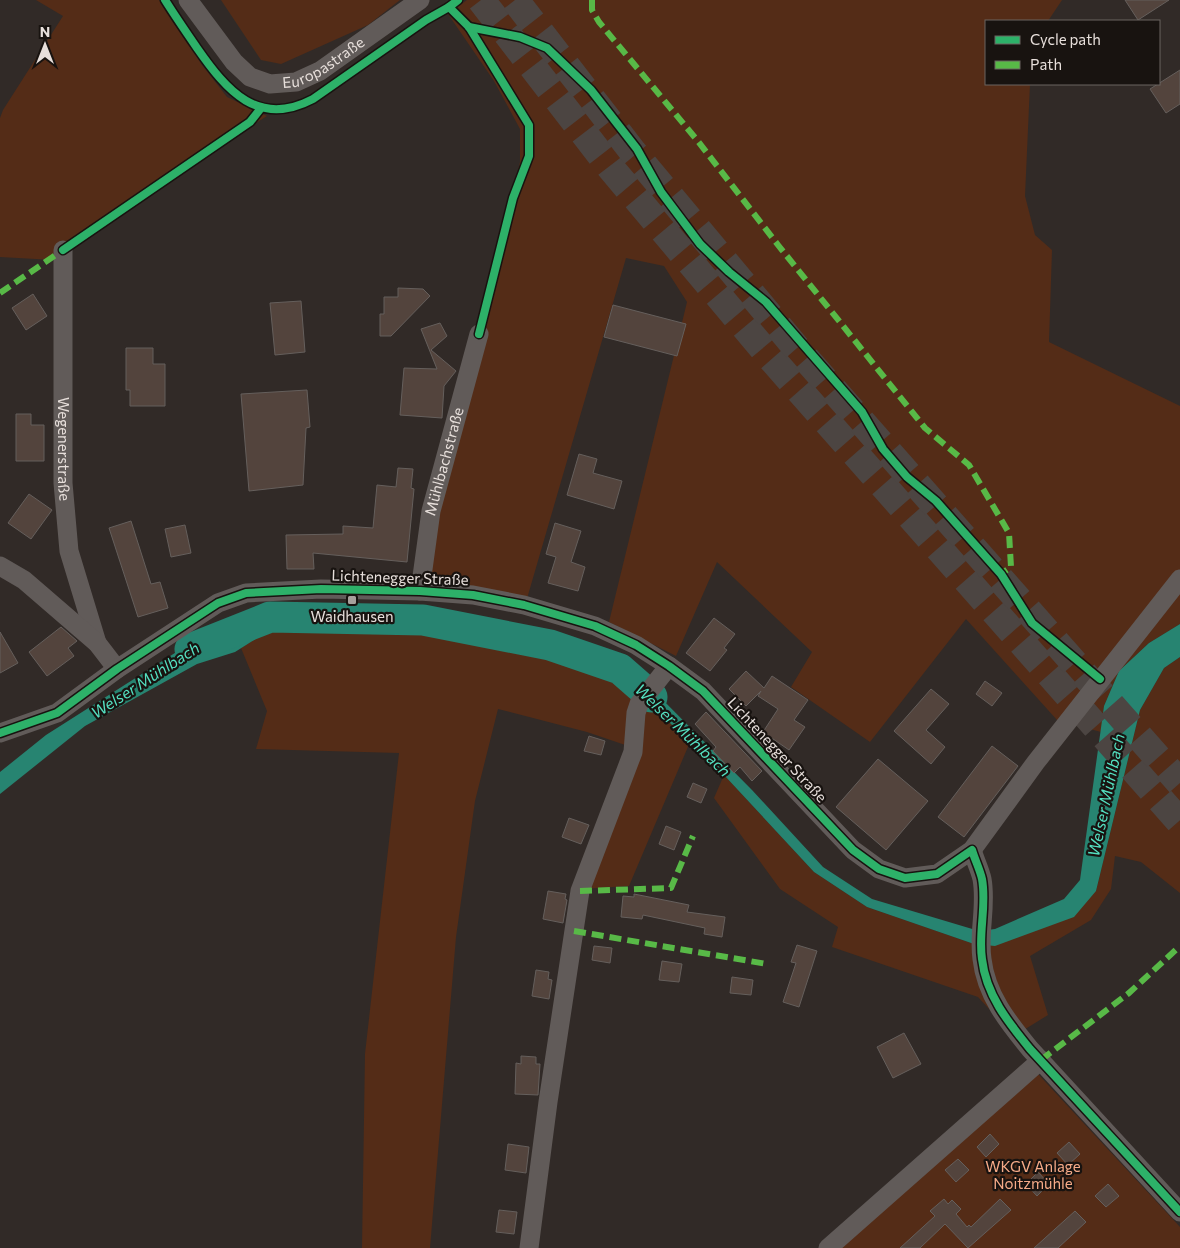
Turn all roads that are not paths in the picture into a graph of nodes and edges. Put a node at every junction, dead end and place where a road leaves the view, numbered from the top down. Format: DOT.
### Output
graph roads {
  1 [pos="188,0"];
  2 [pos="420,0"];
  3 [pos="63,250"];
  4 [pos="479,334"];
  5 [pos="0,566"];
  6 [pos="1180,579"];
  7 [pos="420,591"];
  8 [pos="97,643"];
  9 [pos="669,666"];
  10 [pos="117,669"];
  11 [pos="0,733"];
  12 [pos="972,850"];
  13 [pos="1041,1060"];
  14 [pos="1180,1212"];
  15 [pos="529,1248"];
  16 [pos="828,1248"];
  1 -- 2 [label="street, Europastraße"];
  3 -- 8 [label="street, Wegenerstraße"];
  4 -- 7 [label="street, Mühlbachstraße"];
  5 -- 8 [label="street"];
  6 -- 12 [label="street, Lichtenegger Straße"];
  7 -- 9 [label="street, Lichtenegger Straße"];
  7 -- 10 [label="street, Lichtenegger Straße"];
  8 -- 10 [label="street"];
  9 -- 12 [label="street, Lichtenegger Straße"];
  9 -- 15 [label="street"];
  10 -- 11 [label="street, Lichtenegger Straße"];
  12 -- 13 [label="street"];
  13 -- 14 [label="street"];
  13 -- 16 [label="street"];
}
